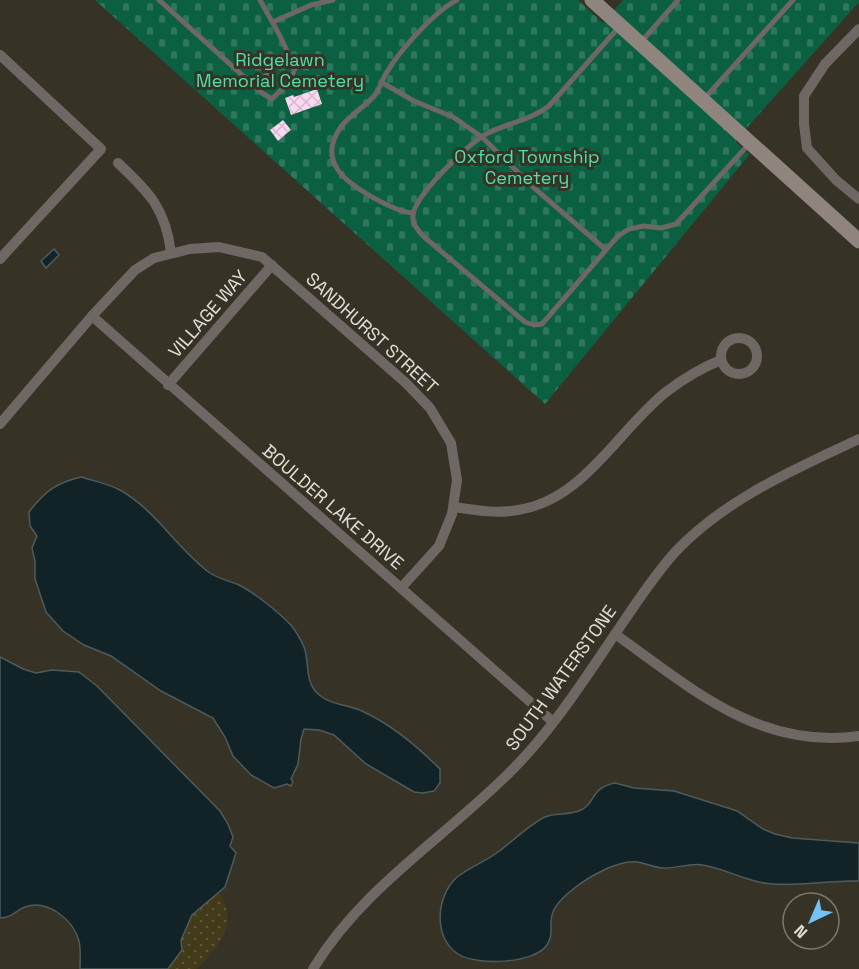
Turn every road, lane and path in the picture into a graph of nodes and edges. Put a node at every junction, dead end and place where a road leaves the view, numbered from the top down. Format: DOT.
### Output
graph roads {
  1 [pos="159,0"];
  2 [pos="260,0"];
  3 [pos="333,0"];
  4 [pos="457,0"];
  5 [pos="592,0"];
  6 [pos="678,0"];
  7 [pos="793,0"];
  8 [pos="273,22"];
  9 [pos="620,25"];
  10 [pos="859,28"];
  11 [pos="640,43"];
  12 [pos="288,52"];
  13 [pos="0,55"];
  14 [pos="381,82"];
  15 [pos="255,87"];
  16 [pos="703,100"];
  17 [pos="482,137"];
  18 [pos="753,145"];
  19 [pos="118,163"];
  20 [pos="859,200"];
  21 [pos="412,213"];
  22 [pos="859,241"];
  23 [pos="605,249"];
  24 [pos="171,253"];
  25 [pos="0,259"];
  26 [pos="272,265"];
  27 [pos="92,316"];
  28 [pos="721,360"];
  29 [pos="168,385"];
  30 [pos="0,424"];
  31 [pos="859,440"];
  32 [pos="454,507"];
  33 [pos="401,588"];
  34 [pos="615,634"];
  35 [pos="553,722"];
  36 [pos="859,736"];
  37 [pos="313,969"];
  1 -- 15 [label="lane"];
  2 -- 8 [label="lane"];
  3 -- 8 [label="lane"];
  4 -- 14 [label="lane"];
  5 -- 9 [label="street"];
  6 -- 11 [label="lane"];
  7 -- 16 [label="lane"];
  8 -- 12 [label="lane"];
  9 -- 11 [label="street"];
  9 -- 17 [label="lane"];
  10 -- 20 [label="street"];
  11 -- 16 [label="street"];
  12 -- 15 [label="lane"];
  12 -- 15 [label="lane"];
  13 -- 25 [label="street"];
  14 -- 17 [label="lane"];
  14 -- 21 [label="lane"];
  16 -- 18 [label="street"];
  17 -- 21 [label="lane"];
  17 -- 23 [label="lane"];
  18 -- 22 [label="street"];
  18 -- 23 [label="lane"];
  19 -- 24 [label="street"];
  21 -- 23 [label="lane"];
  24 -- 26 [label="street, SANDHURST STREET"];
  24 -- 27 [label="street, SANDHURST STREET"];
  26 -- 29 [label="street, VILLAGE WAY"];
  26 -- 32 [label="street, SANDHURST STREET"];
  27 -- 29 [label="street, BOULDER LAKE DRIVE"];
  27 -- 30 [label="street, SANDHURST STREET"];
  28 -- 32 [label="street"];
  29 -- 33 [label="street, BOULDER LAKE DRIVE"];
  31 -- 34 [label="street, SOUTH WATERSTONE"];
  32 -- 33 [label="street, SANDHURST STREET"];
  33 -- 35 [label="street, BOULDER LAKE DRIVE"];
  34 -- 35 [label="street, SOUTH WATERSTONE"];
  34 -- 36 [label="street"];
  35 -- 37 [label="street, SOUTH WATERSTONE"];
}
